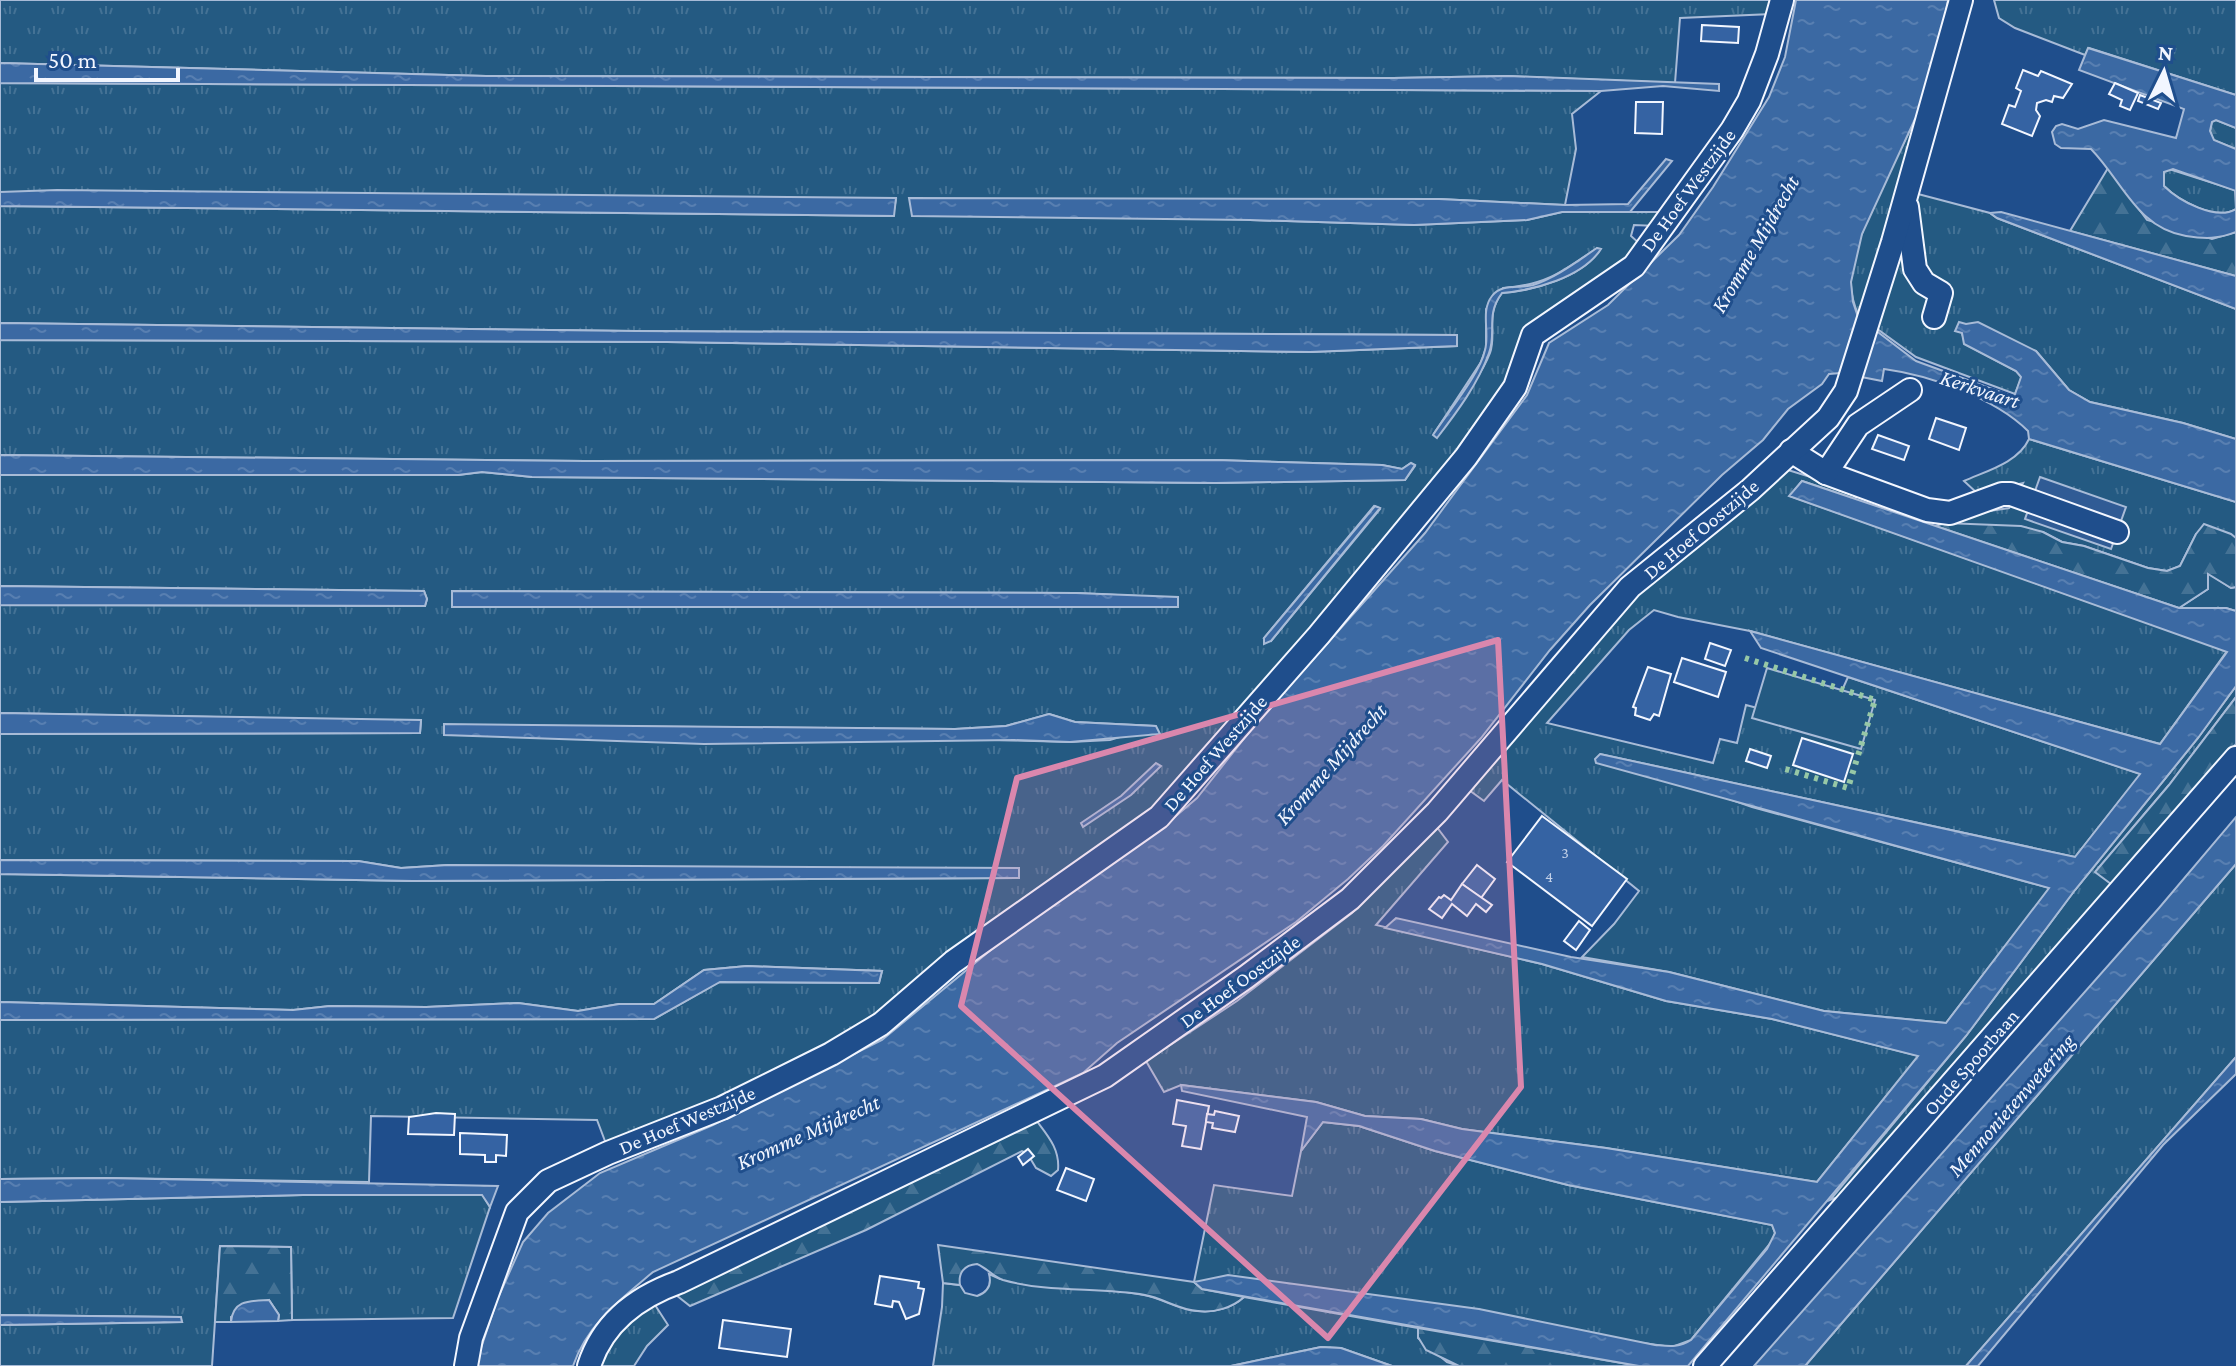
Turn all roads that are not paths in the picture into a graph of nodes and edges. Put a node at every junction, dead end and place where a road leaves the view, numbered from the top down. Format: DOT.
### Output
graph roads {
  1 [pos="1782,0"];
  2 [pos="1961,0"];
  3 [pos="1905,198"];
  4 [pos="1934,317"];
  5 [pos="1910,390"];
  6 [pos="1791,451"];
  7 [pos="1826,473"];
  8 [pos="2117,532"];
  9 [pos="2236,758"];
  10 [pos="466,1366"];
  11 [pos="589,1366"];
  12 [pos="1705,1366"];
  1 -- 10 [label="street, De Hoef Westzijde"];
  2 -- 3 [label="street"];
  3 -- 4 [label="street"];
  3 -- 6 [label="street"];
  5 -- 7 [label="street"];
  6 -- 7 [label="street"];
  6 -- 11 [label="street, De Hoef Oostzijde"];
  7 -- 8 [label="street"];
  9 -- 12 [label="street, Oude Spoorbaan"];
}
